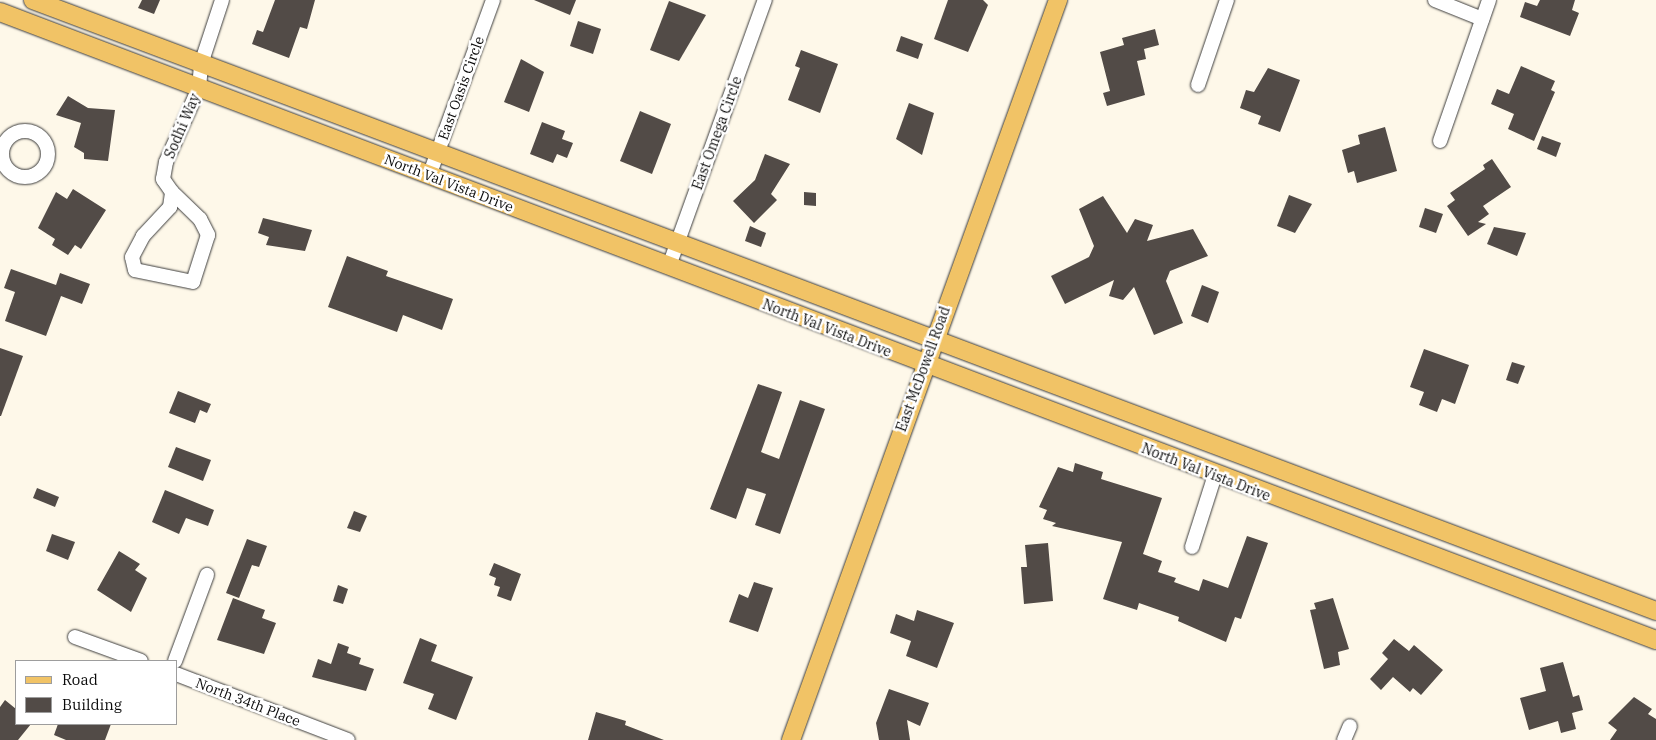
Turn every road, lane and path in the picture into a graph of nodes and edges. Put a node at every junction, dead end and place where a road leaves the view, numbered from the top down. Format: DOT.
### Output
graph roads {
  1 [pos="34,0"];
  2 [pos="222,0"];
  3 [pos="493,0"];
  4 [pos="765,0"];
  5 [pos="1058,0"];
  6 [pos="1227,0"];
  7 [pos="1435,0"];
  8 [pos="1489,0"];
  9 [pos="0,12"];
  10 [pos="1482,19"];
  11 [pos="201,64"];
  12 [pos="1198,85"];
  13 [pos="198,88"];
  14 [pos="1440,140"];
  15 [pos="437,154"];
  16 [pos="429,176"];
  17 [pos="172,192"];
  18 [pos="677,244"];
  19 [pos="669,266"];
  20 [pos="934,339"];
  21 [pos="924,365"];
  22 [pos="1224,449"];
  23 [pos="1215,475"];
  24 [pos="1392,512"];
  25 [pos="1382,538"];
  26 [pos="1192,547"];
  27 [pos="207,575"];
  28 [pos="1628,600"];
  29 [pos="1656,611"];
  30 [pos="1618,626"];
  31 [pos="75,637"];
  32 [pos="1656,640"];
  33 [pos="138,660"];
  34 [pos="175,660"];
  35 [pos="178,675"];
  36 [pos="1350,726"];
  37 [pos="348,740"];
  38 [pos="791,740"];
  39 [pos="1344,740"];
  1 -- 11 [label="main road, North Val Vista Drive"];
  2 -- 11 [label="street, Sodhi Way"];
  3 -- 15 [label="street, East Oasis Circle"];
  4 -- 18 [label="street, East Omega Circle"];
  5 -- 20 [label="main road, East McDowell Road"];
  6 -- 12 [label="street"];
  7 -- 10 [label="street"];
  8 -- 10 [label="street"];
  9 -- 13 [label="main road, North Val Vista Drive"];
  10 -- 14 [label="street"];
  11 -- 13 [label="street, Sodhi Way"];
  11 -- 15 [label="main road, North Val Vista Drive"];
  13 -- 16 [label="main road, North Val Vista Drive"];
  13 -- 17 [label="street, Sodhi Way"];
  15 -- 16 [label="street, East Oasis Circle"];
  15 -- 18 [label="main road, North Val Vista Drive"];
  16 -- 19 [label="main road, North Val Vista Drive"];
  17 -- 17 [label="street, Sodhi Way"];
  18 -- 19 [label="street, East Omega Circle"];
  18 -- 20 [label="main road, North Val Vista Drive"];
  19 -- 21 [label="main road, North Val Vista Drive"];
  20 -- 21 [label="main road, East McDowell Road"];
  20 -- 22 [label="main road, North Val Vista Drive"];
  21 -- 23 [label="main road, North Val Vista Drive"];
  21 -- 38 [label="main road, East McDowell Road"];
  22 -- 23 [label="main road"];
  22 -- 24 [label="main road, North Val Vista Drive"];
  23 -- 25 [label="main road, North Val Vista Drive"];
  23 -- 26 [label="street"];
  24 -- 25 [label="main road"];
  24 -- 28 [label="main road, North Val Vista Drive"];
  25 -- 30 [label="main road, North Val Vista Drive"];
  27 -- 34 [label="street"];
  28 -- 29 [label="main road, North Val Vista Drive"];
  28 -- 30 [label="main road"];
  30 -- 32 [label="main road, North Val Vista Drive"];
  31 -- 33 [label="street"];
  35 -- 37 [label="street, North 34th Place"];
  36 -- 39 [label="street"];
}
